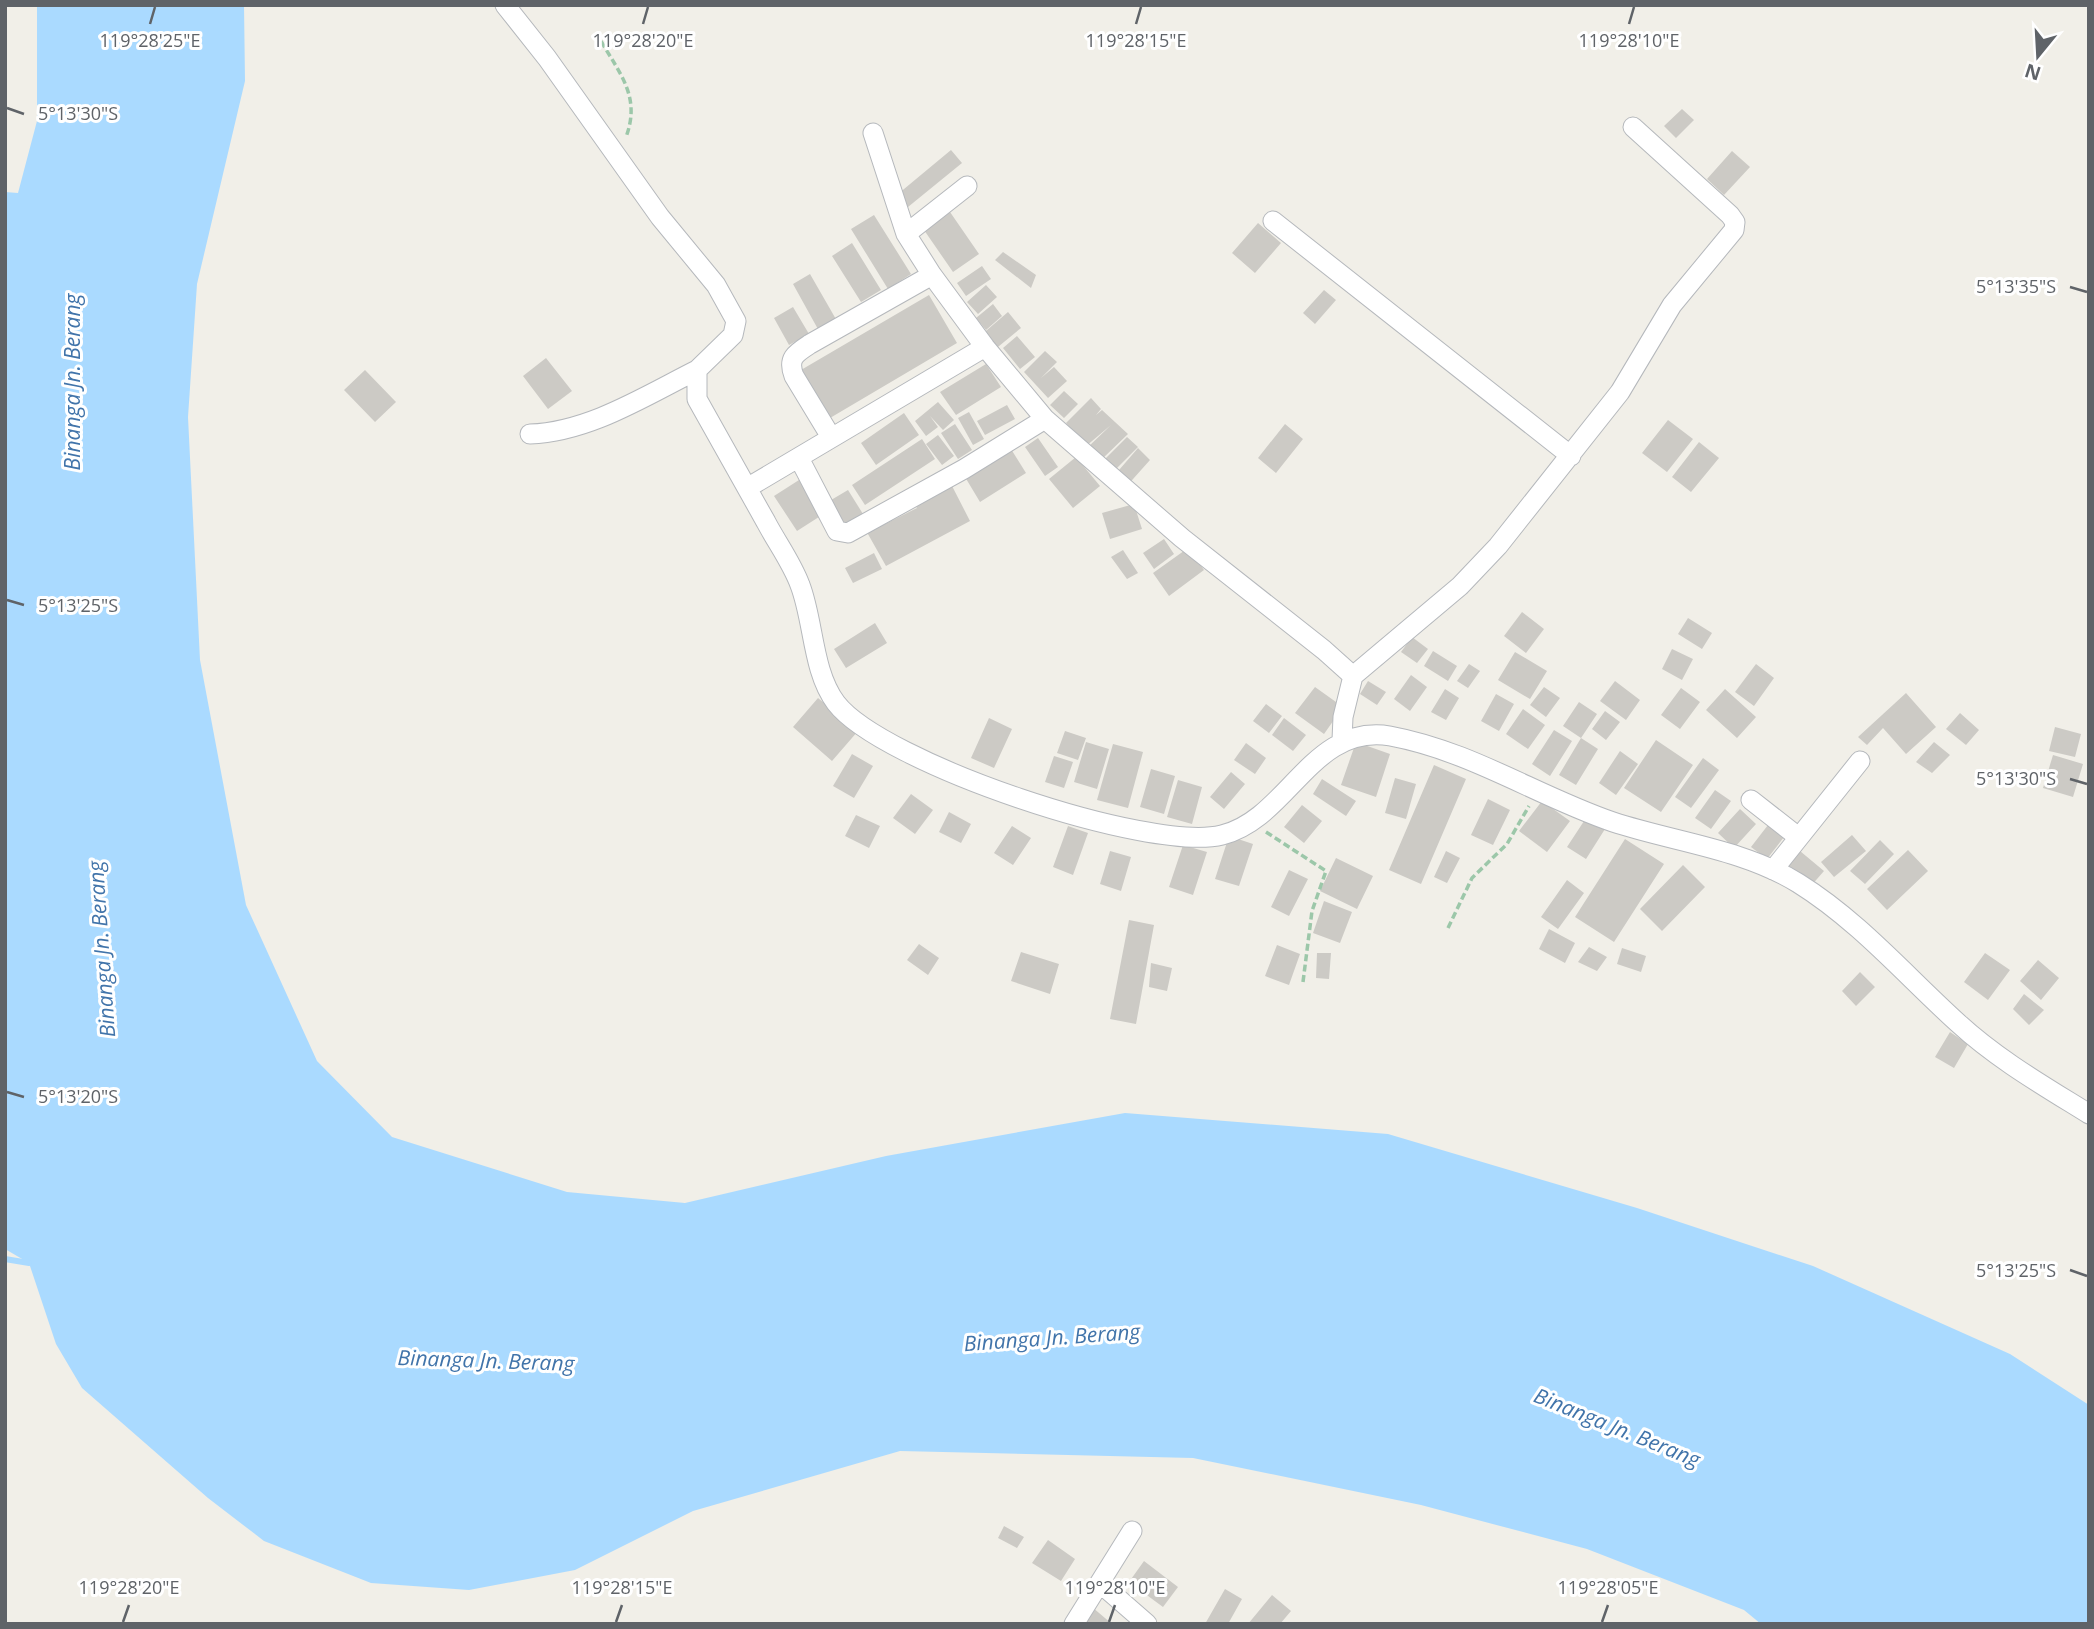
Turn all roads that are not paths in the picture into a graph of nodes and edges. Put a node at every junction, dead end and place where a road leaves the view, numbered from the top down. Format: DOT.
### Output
graph roads {
  1 [pos="505,5"];
  2 [pos="1633,127"];
  3 [pos="873,133"];
  4 [pos="967,186"];
  5 [pos="1273,221"];
  6 [pos="906,234"];
  7 [pos="932,275"];
  8 [pos="985,347"];
  9 [pos="697,370"];
  10 [pos="1045,419"];
  11 [pos="530,434"];
  12 [pos="831,437"];
  13 [pos="1571,456"];
  14 [pos="800,460"];
  15 [pos="747,488"];
  16 [pos="1353,676"];
  17 [pos="1342,740"];
  18 [pos="1860,761"];
  19 [pos="1751,800"];
  20 [pos="1797,836"];
  21 [pos="1773,870"];
  22 [pos="2089,1114"];
  23 [pos="1132,1531"];
  24 [pos="1100,1583"];
  25 [pos="1074,1624"];
  26 [pos="1147,1624"];
  1 -- 9 [label="street"];
  2 -- 13 [label="street"];
  3 -- 6 [label="street"];
  4 -- 6 [label="street"];
  5 -- 13 [label="street"];
  6 -- 7 [label="street"];
  7 -- 8 [label="street"];
  7 -- 12 [label="street"];
  8 -- 10 [label="street"];
  8 -- 12 [label="street"];
  9 -- 11 [label="street"];
  9 -- 15 [label="street"];
  10 -- 14 [label="street"];
  10 -- 16 [label="street"];
  12 -- 14 [label="street"];
  13 -- 16 [label="street"];
  14 -- 15 [label="street"];
  15 -- 17 [label="street"];
  16 -- 17 [label="street"];
  17 -- 21 [label="street"];
  18 -- 20 [label="street"];
  19 -- 20 [label="street"];
  20 -- 21 [label="street"];
  21 -- 22 [label="street"];
  23 -- 24 [label="street"];
  24 -- 25 [label="street"];
  24 -- 26 [label="street"];
}
